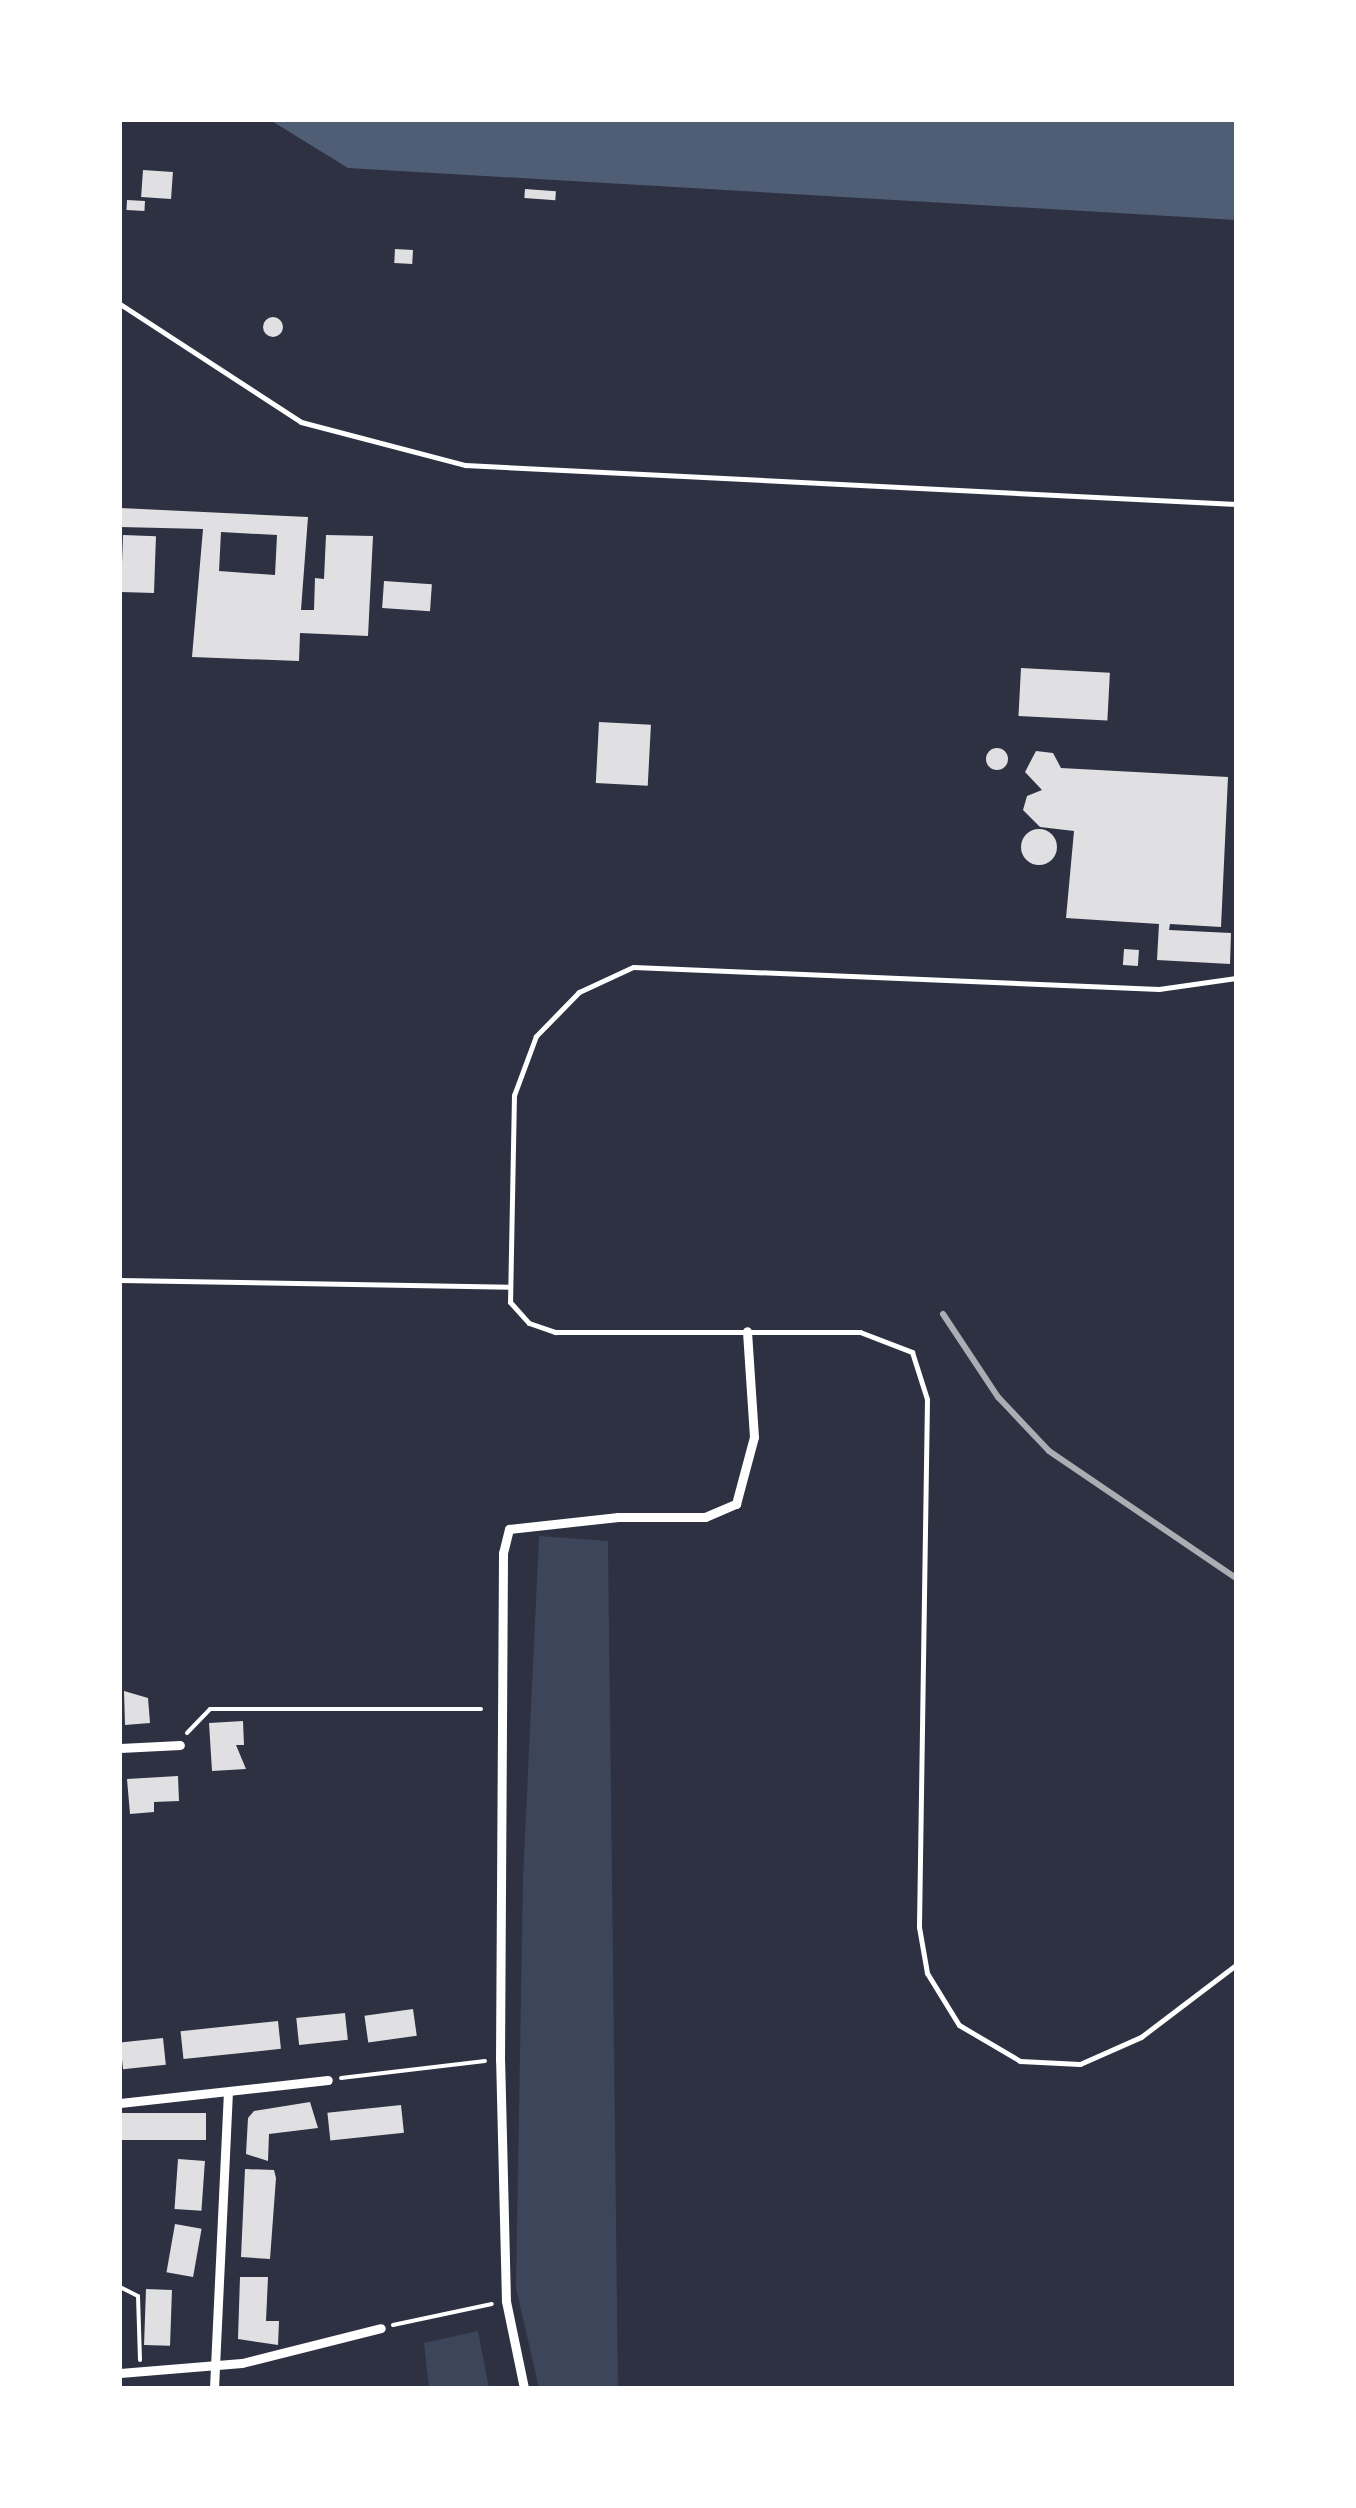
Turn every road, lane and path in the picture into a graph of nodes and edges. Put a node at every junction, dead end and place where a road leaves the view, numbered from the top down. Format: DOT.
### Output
graph roads {
  1 [pos="120,304"];
  2 [pos="1236,504"];
  3 [pos="1236,978"];
  4 [pos="120,1280"];
  5 [pos="510,1287"];
  6 [pos="747,1331"];
  7 [pos="481,1709"];
  8 [pos="180,1745"];
  9 [pos="120,1748"];
  10 [pos="1236,1965"];
  11 [pos="500,2060"];
  12 [pos="328,2080"];
  13 [pos="228,2092"];
  14 [pos="120,2103"];
  15 [pos="120,2287"];
  16 [pos="506,2300"];
  17 [pos="381,2328"];
  18 [pos="215,2367"];
  19 [pos="140,2372"];
  20 [pos="120,2373"];
  21 [pos="214,2388"];
  22 [pos="524,2388"];
  1 -- 2 [label="lane"];
  3 -- 5 [label="lane"];
  4 -- 5 [label="lane"];
  5 -- 6 [label="lane"];
  6 -- 10 [label="lane"];
  6 -- 11 [label="street"];
  7 -- 8 [label="path"];
  8 -- 9 [label="street"];
  11 -- 12 [label="path"];
  11 -- 16 [label="street"];
  12 -- 13 [label="street"];
  13 -- 14 [label="street"];
  13 -- 18 [label="street"];
  15 -- 19 [label="path"];
  16 -- 17 [label="path"];
  16 -- 22 [label="street"];
  17 -- 18 [label="street"];
  18 -- 19 [label="street"];
  18 -- 21 [label="street"];
  19 -- 20 [label="street"];
}
